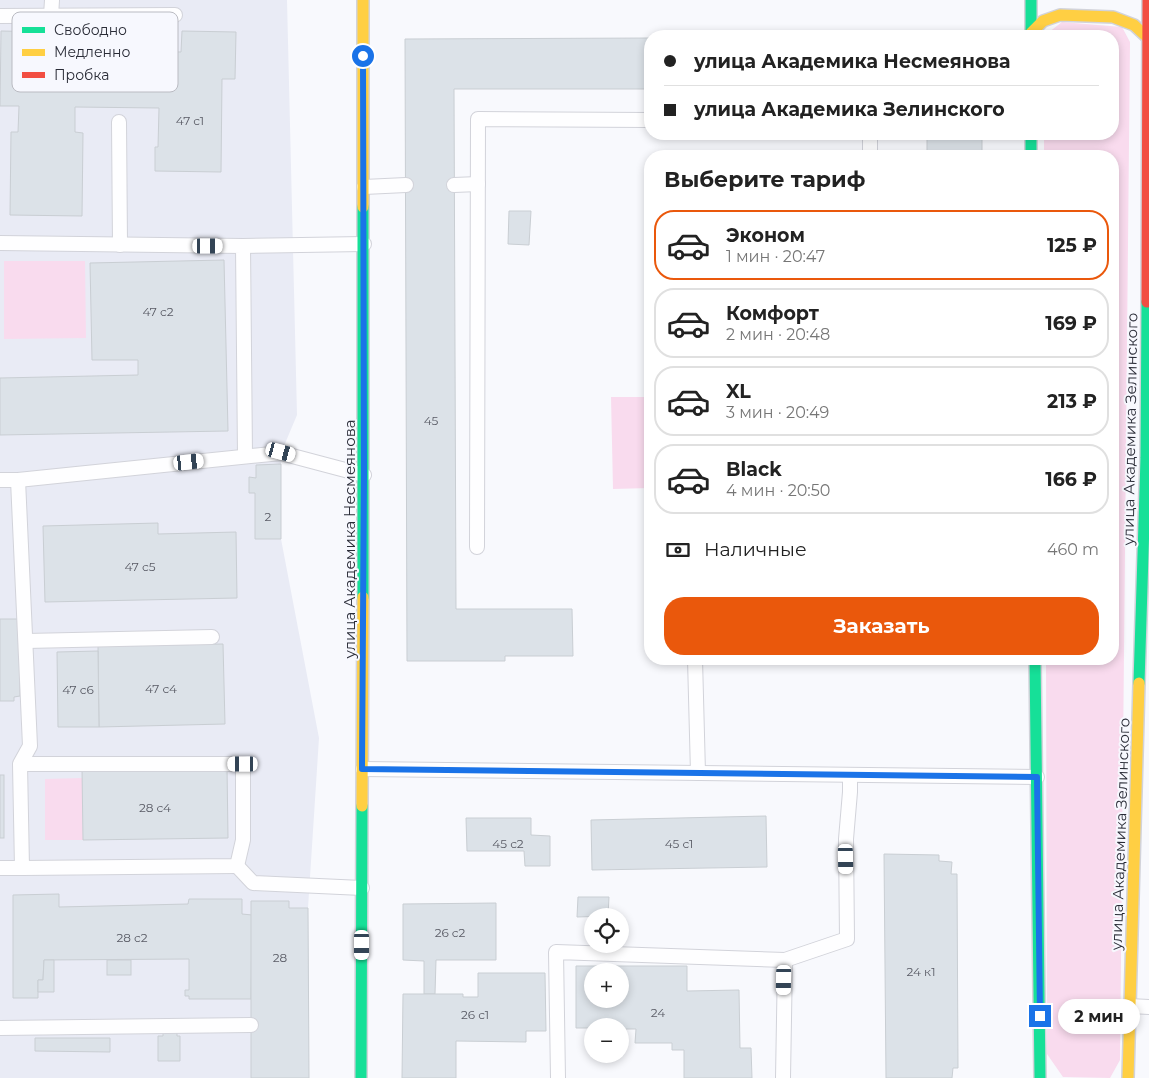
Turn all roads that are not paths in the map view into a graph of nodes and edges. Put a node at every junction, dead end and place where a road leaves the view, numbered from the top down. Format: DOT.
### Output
graph roads {
  1 [pos="363,0"];
  2 [pos="1030,0"];
  3 [pos="1148,0"];
  4 [pos="1031,30"];
  5 [pos="1035,30"];
  6 [pos="1148,38"];
  7 [pos="644,120"];
  8 [pos="120,122"];
  9 [pos="454,184"];
  10 [pos="478,184"];
  11 [pos="406,186"];
  12 [pos="364,187"];
  13 [pos="0,243"];
  14 [pos="364,244"];
  15 [pos="120,245"];
  16 [pos="243,246"];
  17 [pos="245,456"];
  18 [pos="1148,458"];
  19 [pos="364,475"];
  20 [pos="0,480"];
  21 [pos="18,480"];
  22 [pos="477,547"];
  23 [pos="1145,591"];
  24 [pos="212,637"];
  25 [pos="26,641"];
  26 [pos="695,665"];
  27 [pos="1035,665"];
  28 [pos="20,764"];
  29 [pos="362,769"];
  30 [pos="698,773"];
  31 [pos="850,775"];
  32 [pos="1037,777"];
  33 [pos="237,866"];
  34 [pos="0,868"];
  35 [pos="22,868"];
  36 [pos="362,888"];
  37 [pos="785,960"];
  38 [pos="1130,1006"];
  39 [pos="1149,1007"];
  40 [pos="251,1025"];
  41 [pos="0,1028"];
  42 [pos="1041,1056"];
  43 [pos="1128,1060"];
  44 [pos="1050,1069"];
  45 [pos="361,1078"];
  46 [pos="558,1078"];
  47 [pos="783,1078"];
  48 [pos="1040,1078"];
  49 [pos="1117,1078"];
  50 [pos="1128,1078"];
  1 -- 12 [label="street, улица Академика Несмеянова"];
  2 -- 4 [label="street"];
  3 -- 6 [label="street, улица Академика Зелинского"];
  5 -- 6 [label="street"];
  6 -- 18 [label="street, улица Академика Зелинского"];
  7 -- 10 [label="lane"];
  8 -- 15 [label="lane"];
  9 -- 10 [label="lane"];
  10 -- 22 [label="lane"];
  11 -- 12 [label="lane"];
  12 -- 14 [label="street, улица Академика Несмеянова"];
  13 -- 15 [label="lane"];
  14 -- 16 [label="lane"];
  14 -- 19 [label="street, улица Академика Несмеянова"];
  15 -- 16 [label="lane"];
  16 -- 17 [label="lane"];
  17 -- 19 [label="lane"];
  17 -- 21 [label="lane"];
  18 -- 23 [label="street, улица Академика Зелинского"];
  19 -- 29 [label="street, улица Академика Несмеянова"];
  20 -- 21 [label="lane"];
  21 -- 25 [label="lane"];
  23 -- 38 [label="street, улица Академика Зелинского"];
  24 -- 25 [label="lane"];
  25 -- 28 [label="lane"];
  26 -- 30 [label="lane"];
  27 -- 32 [label="street"];
  28 -- 33 [label="lane"];
  28 -- 35 [label="lane"];
  29 -- 30 [label="lane"];
  29 -- 36 [label="street, улица Академика Несмеянова"];
  30 -- 31 [label="lane"];
  31 -- 32 [label="lane"];
  31 -- 37 [label="lane"];
  32 -- 42 [label="street"];
  33 -- 35 [label="lane"];
  33 -- 36 [label="lane"];
  34 -- 35 [label="lane"];
  36 -- 45 [label="street, улица Академика Несмеянова"];
  37 -- 46 [label="lane"];
  37 -- 47 [label="lane"];
  38 -- 39 [label="lane"];
  38 -- 43 [label="street, улица Академика Зелинского"];
  40 -- 41 [label="lane"];
  42 -- 44 [label="street"];
  42 -- 48 [label="street"];
  43 -- 49 [label="street, улица Академика Зелинского"];
  43 -- 50 [label="street, улица Академика Зелинского"];
}
